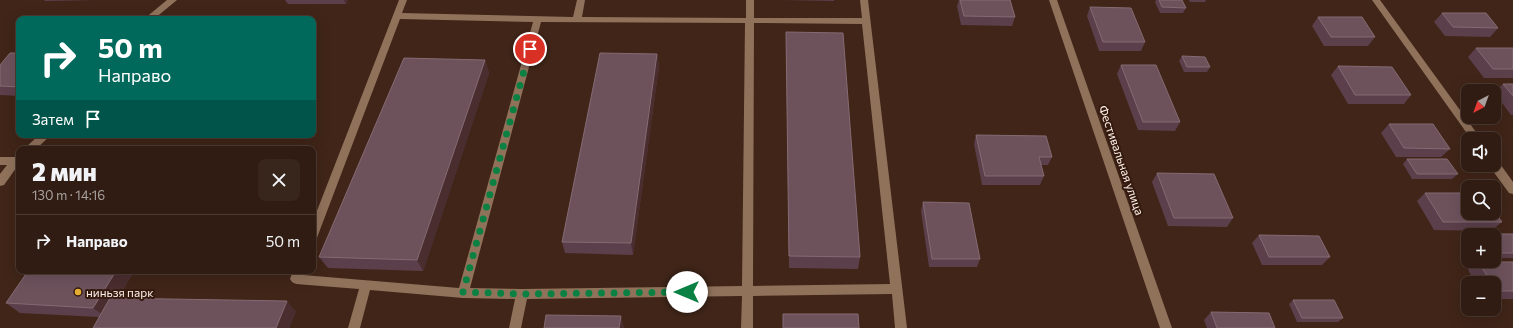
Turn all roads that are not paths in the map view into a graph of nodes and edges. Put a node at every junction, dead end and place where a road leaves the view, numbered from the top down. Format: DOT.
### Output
graph roads {
  1 [pos="173,0"];
  2 [pos="403,0"];
  3 [pos="582,0"];
  4 [pos="750,0"];
  5 [pos="864,0"];
  6 [pos="1053,0"];
  7 [pos="1376,0"];
  8 [pos="152,16"];
  9 [pos="396,16"];
  10 [pos="538,19"];
  11 [pos="577,20"];
  12 [pos="750,20"];
  13 [pos="866,21"];
  14 [pos="1471,132"];
  15 [pos="42,138"];
  16 [pos="33,146"];
  17 [pos="16,160"];
  18 [pos="0,161"];
  19 [pos="16,161"];
  20 [pos="1500,172"];
  21 [pos="0,182"];
  22 [pos="1513,190"];
  23 [pos="316,227"];
  24 [pos="298,274"];
  25 [pos="366,285"];
  26 [pos="896,289"];
  27 [pos="463,292"];
  28 [pos="747,292"];
  29 [pos="522,294"];
  30 [pos="354,328"];
  31 [pos="515,328"];
  32 [pos="747,328"];
  33 [pos="901,328"];
  34 [pos="1166,328"];
  1 -- 8 [label="street"];
  2 -- 9 [label="street"];
  3 -- 11 [label="street"];
  4 -- 12 [label="street"];
  5 -- 13 [label="street"];
  6 -- 34 [label="street, Фестивальная улица"];
  7 -- 14 [label="street"];
  9 -- 10 [label="street"];
  9 -- 23 [label="street"];
  10 -- 11 [label="street"];
  10 -- 27 [label="street"];
  11 -- 12 [label="street"];
  12 -- 13 [label="street"];
  12 -- 28 [label="street"];
  13 -- 26 [label="street"];
  15 -- 16 [label="street"];
  17 -- 18 [label="street"];
  19 -- 21 [label="street"];
  20 -- 22 [label="street"];
  24 -- 25 [label="street"];
  25 -- 27 [label="street"];
  25 -- 30 [label="street"];
  26 -- 28 [label="street"];
  26 -- 33 [label="street"];
  27 -- 29 [label="street"];
  28 -- 29 [label="street"];
  28 -- 32 [label="street"];
  29 -- 31 [label="street"];
}
